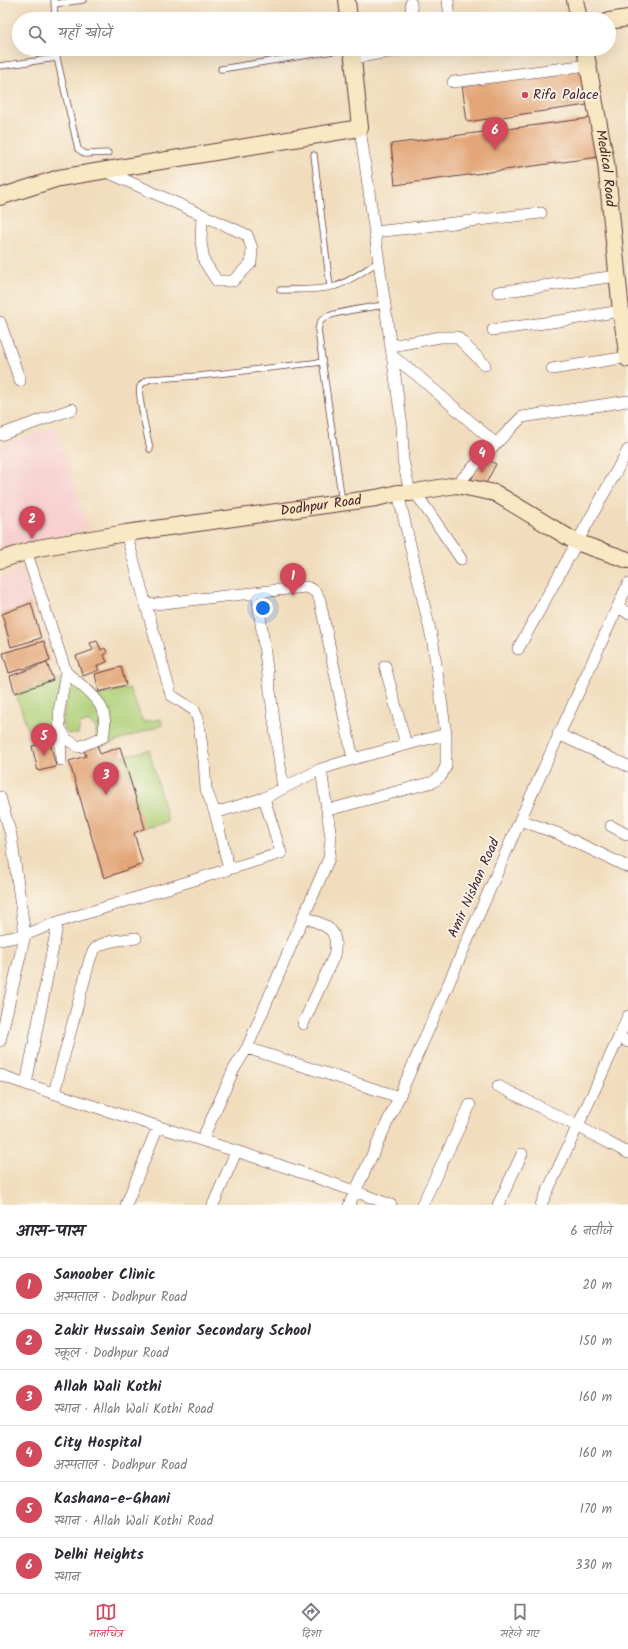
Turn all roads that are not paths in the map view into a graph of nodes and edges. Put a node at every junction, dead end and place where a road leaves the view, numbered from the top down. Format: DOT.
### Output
graph roads {
  1 [pos="83,0"];
  2 [pos="347,0"];
  3 [pos="448,0"];
  4 [pos="575,0"];
  5 [pos="54,2"];
  6 [pos="411,3"];
  7 [pos="55,12"];
  8 [pos="348,12"];
  9 [pos="412,12"];
  10 [pos="449,12"];
  11 [pos="578,12"];
  12 [pos="628,18"];
  13 [pos="616,20"];
  14 [pos="320,56"];
  15 [pos="351,56"];
  16 [pos="586,56"];
  17 [pos="57,58"];
  18 [pos="588,65"];
  19 [pos="0,66"];
  20 [pos="221,69"];
  21 [pos="453,82"];
  22 [pos="360,128"];
  23 [pos="108,153"];
  24 [pos="314,155"];
  25 [pos="104,171"];
  26 [pos="0,197"];
  27 [pos="541,213"];
  28 [pos="202,215"];
  29 [pos="375,232"];
  30 [pos="379,261"];
  31 [pos="617,276"];
  32 [pos="330,287"];
  33 [pos="280,290"];
  34 [pos="498,292"];
  35 [pos="385,305"];
  36 [pos="624,316"];
  37 [pos="0,322"];
  38 [pos="492,330"];
  39 [pos="392,351"];
  40 [pos="628,358"];
  41 [pos="322,362"];
  42 [pos="485,365"];
  43 [pos="552,369"];
  44 [pos="20,381"];
  45 [pos="628,401"];
  46 [pos="72,409"];
  47 [pos="0,435"];
  48 [pos="496,444"];
  49 [pos="150,449"];
  50 [pos="628,450"];
  51 [pos="456,485"];
  52 [pos="408,493"];
  53 [pos="342,503"];
  54 [pos="126,533"];
  55 [pos="576,542"];
  56 [pos="26,551"];
  57 [pos="461,559"];
  58 [pos="0,560"];
  59 [pos="628,560"];
  60 [pos="628,584"];
  61 [pos="257,593"];
  62 [pos="146,605"];
  63 [pos="618,607"];
  64 [pos="628,612"];
  65 [pos="518,649"];
  66 [pos="385,666"];
  67 [pos="66,672"];
  68 [pos="59,728"];
  69 [pos="446,734"];
  70 [pos="558,734"];
  71 [pos="406,745"];
  72 [pos="61,760"];
  73 [pos="353,760"];
  74 [pos="628,766"];
  75 [pos="321,769"];
  76 [pos="283,788"];
  77 [pos="0,796"];
  78 [pos="264,798"];
  79 [pos="328,810"];
  80 [pos="214,813"];
  81 [pos="520,820"];
  82 [pos="611,826"];
  83 [pos="628,835"];
  84 [pos="628,867"];
  85 [pos="229,869"];
  86 [pos="304,916"];
  87 [pos="58,922"];
  88 [pos="25,935"];
  89 [pos="136,938"];
  90 [pos="0,940"];
  91 [pos="628,1016"];
  92 [pos="304,1024"];
  93 [pos="623,1040"];
  94 [pos="0,1041"];
  95 [pos="247,1048"];
  96 [pos="0,1075"];
  97 [pos="26,1084"];
  98 [pos="498,1086"];
  99 [pos="54,1093"];
  100 [pos="399,1097"];
  101 [pos="470,1105"];
  102 [pos="158,1126"];
  103 [pos="577,1126"];
  104 [pos="202,1140"];
  105 [pos="236,1152"];
  106 [pos="522,1154"];
  107 [pos="628,1154"];
  108 [pos="356,1191"];
  109 [pos="126,1205"];
  110 [pos="213,1205"];
  111 [pos="349,1205"];
  112 [pos="391,1205"];
  113 [pos="422,1205"];
  114 [pos="498,1205"];
  115 [pos="541,1205"];
  1 -- 5 [label="lane"];
  2 -- 8 [label="street"];
  3 -- 10 [label="street"];
  4 -- 11 [label="street"];
  5 -- 7 [label="lane"];
  6 -- 9 [label="street"];
  12 -- 13 [label="street"];
  14 -- 20 [label="lane"];
  15 -- 22 [label="street"];
  16 -- 18 [label="street, Medical Road"];
  17 -- 19 [label="lane"];
  17 -- 23 [label="lane"];
  18 -- 21 [label="street"];
  18 -- 31 [label="street, Medical Road"];
  22 -- 25 [label="street"];
  22 -- 29 [label="street"];
  24 -- 32 [label="lane"];
  25 -- 26 [label="street"];
  25 -- 28 [label="street"];
  27 -- 29 [label="street"];
  28 -- 28 [label="street"];
  29 -- 30 [label="street"];
  30 -- 32 [label="lane"];
  30 -- 35 [label="street"];
  31 -- 34 [label="street"];
  31 -- 36 [label="street, Medical Road"];
  32 -- 33 [label="lane"];
  35 -- 39 [label="street"];
  35 -- 41 [label="lane"];
  36 -- 38 [label="street"];
  36 -- 40 [label="street, Medical Road"];
  37 -- 44 [label="street"];
  39 -- 42 [label="street"];
  39 -- 48 [label="street"];
  39 -- 52 [label="street"];
  40 -- 43 [label="street"];
  41 -- 49 [label="lane"];
  41 -- 53 [label="lane"];
  45 -- 48 [label="street"];
  46 -- 47 [label="street"];
  48 -- 51 [label="street"];
  50 -- 55 [label="street"];
  51 -- 52 [label="street, Dodhpur Road"];
  51 -- 55 [label="street, Dodhpur Road"];
  52 -- 53 [label="street, Dodhpur Road"];
  52 -- 57 [label="street"];
  52 -- 69 [label="street"];
  53 -- 54 [label="street, Dodhpur Road"];
  54 -- 56 [label="street, Dodhpur Road"];
  54 -- 62 [label="street"];
  55 -- 59 [label="street, Dodhpur Road"];
  55 -- 65 [label="street"];
  56 -- 58 [label="street, Dodhpur Road"];
  56 -- 67 [label="street"];
  60 -- 63 [label="street, Amir Nishan Road"];
  61 -- 62 [label="street"];
  61 -- 73 [label="street"];
  61 -- 76 [label="street"];
  62 -- 80 [label="street"];
  63 -- 64 [label="street"];
  63 -- 70 [label="street, Amir Nishan Road"];
  66 -- 71 [label="street"];
  67 -- 68 [label="street"];
  67 -- 68 [label="street"];
  68 -- 72 [label="street"];
  69 -- 71 [label="street"];
  69 -- 79 [label="street"];
  70 -- 74 [label="street"];
  70 -- 81 [label="street, Amir Nishan Road"];
  71 -- 73 [label="street"];
  73 -- 75 [label="street"];
  75 -- 76 [label="street"];
  75 -- 79 [label="street"];
  76 -- 78 [label="street"];
  77 -- 88 [label="street"];
  78 -- 80 [label="street"];
  78 -- 85 [label="street"];
  79 -- 86 [label="street"];
  80 -- 85 [label="street"];
  81 -- 84 [label="street"];
  81 -- 100 [label="street, Amir Nishan Road"];
  82 -- 83 [label="street"];
  85 -- 87 [label="street"];
  86 -- 92 [label="street"];
  86 -- 95 [label="street"];
  87 -- 88 [label="street"];
  87 -- 97 [label="street"];
  88 -- 90 [label="street"];
  88 -- 94 [label="street"];
  89 -- 99 [label="street"];
  91 -- 93 [label="street"];
  93 -- 103 [label="street"];
  95 -- 100 [label="street"];
  95 -- 104 [label="street"];
  96 -- 97 [label="street"];
  97 -- 99 [label="street"];
  98 -- 103 [label="street"];
  99 -- 102 [label="street"];
  100 -- 108 [label="street, Amir Nishan Road"];
  101 -- 113 [label="street"];
  102 -- 104 [label="street"];
  102 -- 109 [label="street"];
  103 -- 107 [label="street"];
  103 -- 115 [label="street"];
  104 -- 105 [label="street"];
  105 -- 108 [label="street"];
  105 -- 110 [label="street"];
  106 -- 114 [label="street"];
  108 -- 111 [label="street, Amir Nishan Road"];
  108 -- 112 [label="street"];
}
